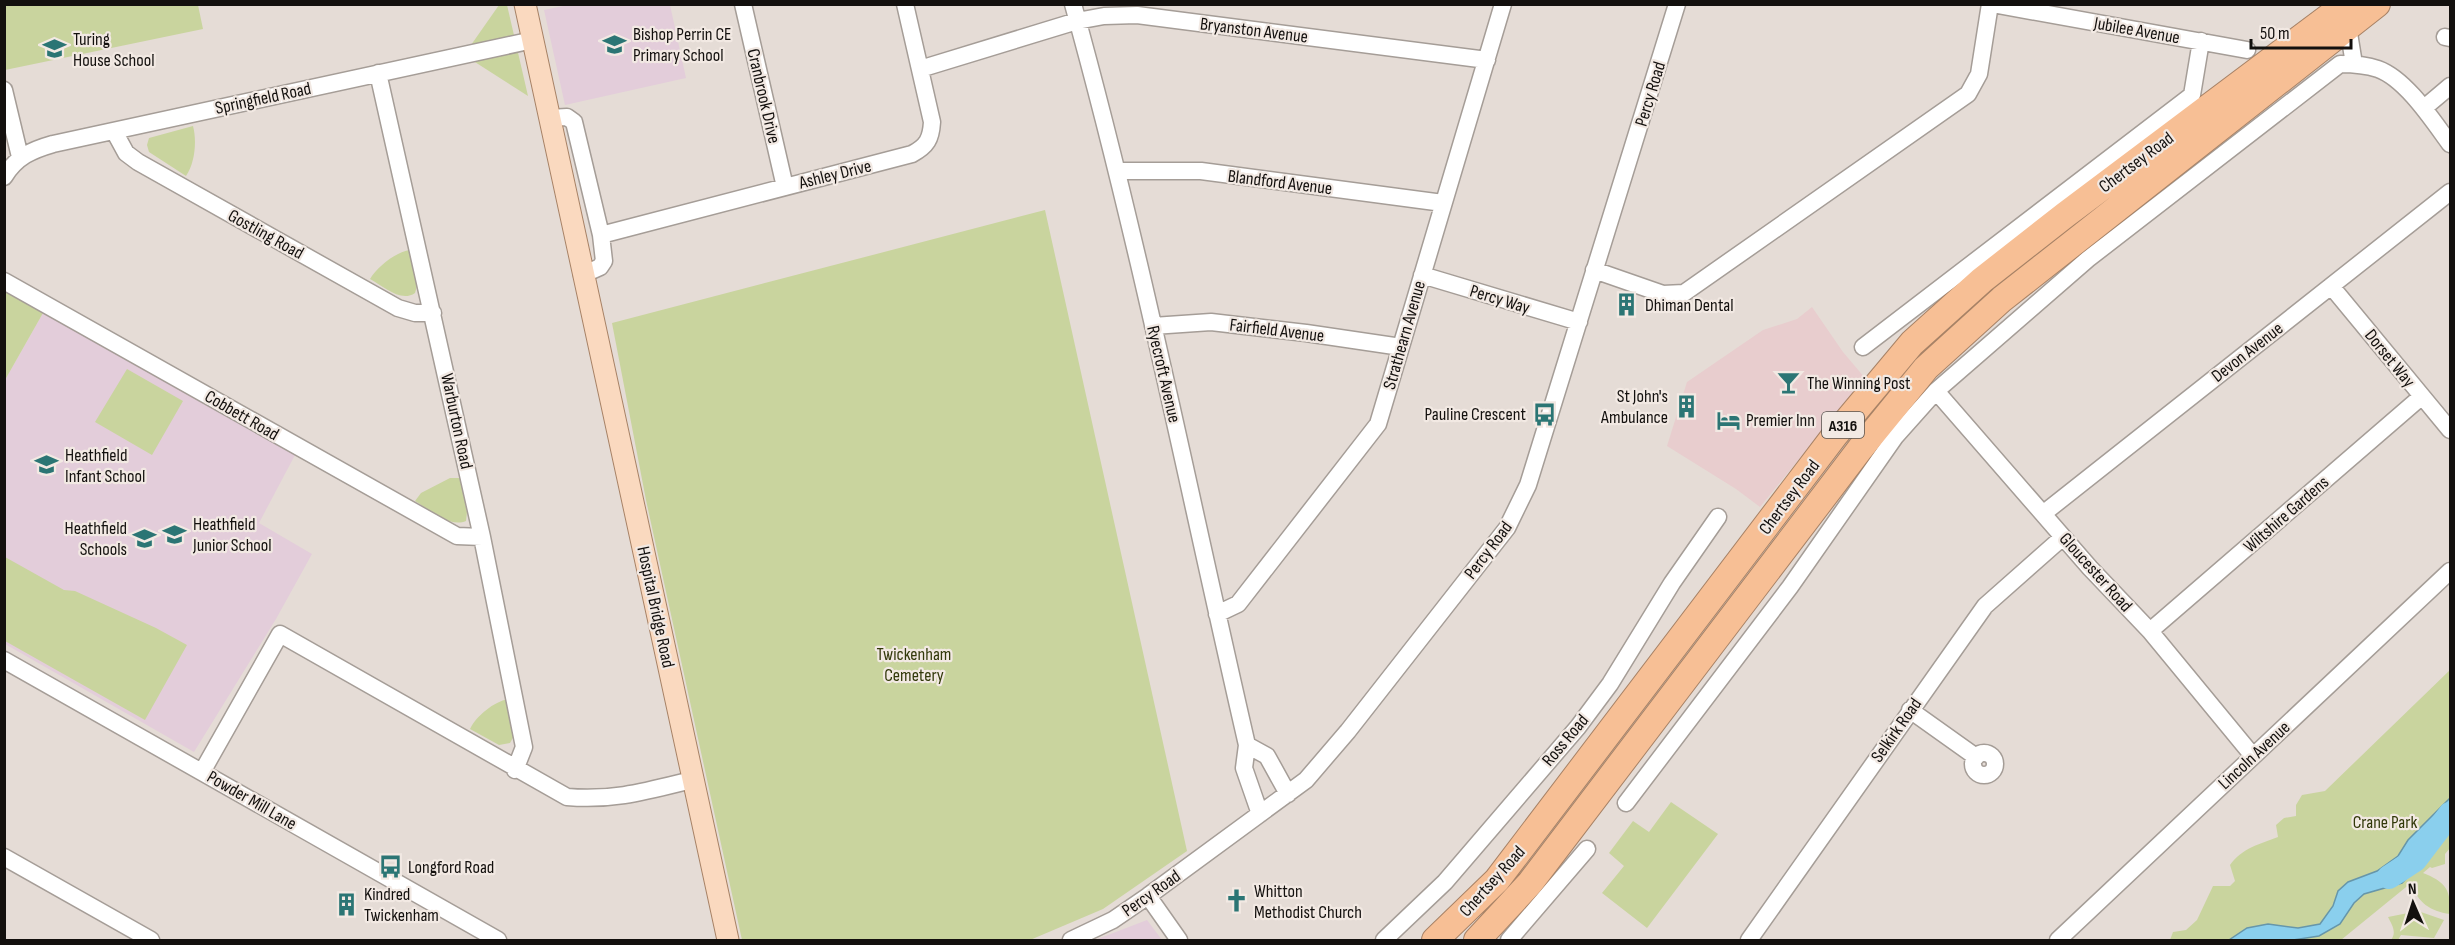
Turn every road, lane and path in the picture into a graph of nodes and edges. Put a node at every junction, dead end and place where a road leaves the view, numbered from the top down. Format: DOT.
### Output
graph roads {
  1 [pos="525,4"];
  2 [pos="742,4"];
  3 [pos="905,4"];
  4 [pos="1072,4"];
  5 [pos="1503,4"];
  6 [pos="1677,4"];
  7 [pos="1991,4"];
  8 [pos="2377,4"];
  9 [pos="2347,16"];
  10 [pos="1077,21"];
  11 [pos="533,40"];
  12 [pos="2201,41"];
  13 [pos="2247,50"];
  14 [pos="1486,60"];
  15 [pos="2354,64"];
  16 [pos="920,69"];
  17 [pos="378,73"];
  18 [pos="2451,86"];
  19 [pos="4,90"];
  20 [pos="2424,108"];
  21 [pos="550,118"];
  22 [pos="114,131"];
  23 [pos="2451,144"];
  24 [pos="20,157"];
  25 [pos="1117,171"];
  26 [pos="4,177"];
  27 [pos="785,186"];
  28 [pos="2451,192"];
  29 [pos="1443,203"];
  30 [pos="601,235"];
  31 [pos="2082,251"];
  32 [pos="1594,270"];
  33 [pos="582,275"];
  34 [pos="1422,275"];
  35 [pos="4,281"];
  36 [pos="2331,286"];
  37 [pos="433,313"];
  38 [pos="1579,322"];
  39 [pos="1153,326"];
  40 [pos="1401,347"];
  41 [pos="1863,347"];
  42 [pos="1936,391"];
  43 [pos="2421,397"];
  44 [pos="2451,430"];
  45 [pos="2044,513"];
  46 [pos="1718,517"];
  47 [pos="482,537"];
  48 [pos="2063,537"];
  49 [pos="2451,571"];
  50 [pos="1217,614"];
  51 [pos="2150,631"];
  52 [pos="4,660"];
  53 [pos="1910,710"];
  54 [pos="1247,745"];
  55 [pos="2253,756"];
  56 [pos="1976,757"];
  57 [pos="515,770"];
  58 [pos="202,772"];
  59 [pos="692,780"];
  60 [pos="1288,794"];
  61 [pos="1626,803"];
  62 [pos="1260,814"];
  63 [pos="1587,849"];
  64 [pos="4,857"];
  65 [pos="1148,896"];
  66 [pos="493,939"];
  67 [pos="152,940"];
  68 [pos="728,940"];
  69 [pos="1071,940"];
  70 [pos="1179,940"];
  71 [pos="1384,940"];
  72 [pos="1435,940"];
  73 [pos="1477,940"];
  74 [pos="1509,940"];
  75 [pos="1749,940"];
  76 [pos="2058,940"];
  1 -- 11 [label="main road, Hospital Bridge Road"];
  2 -- 27 [label="street, Cranbrook Drive"];
  3 -- 16 [label="street, Ashley Drive"];
  4 -- 10 [label="street, Ryecroft Avenue"];
  5 -- 14 [label="street, Strathearn Avenue"];
  6 -- 32 [label="street, Percy Road"];
  7 -- 12 [label="street, Jubilee Avenue"];
  7 -- 32 [label="street"];
  8 -- 9 [label="highway, Chertsey Road / A316"];
  9 -- 15 [label="street"];
  9 -- 31 [label="highway, Chertsey Road / A316"];
  9 -- 72 [label="highway, Chertsey Road / A316"];
  10 -- 14 [label="street, Bryanston Avenue"];
  10 -- 16 [label="street, Bryanston Avenue"];
  10 -- 25 [label="street, Ryecroft Avenue"];
  11 -- 17 [label="street, Springfield Road"];
  11 -- 21 [label="main road, Hospital Bridge Road"];
  12 -- 13 [label="street, Jubilee Avenue"];
  12 -- 41 [label="street, Chertsey Road"];
  14 -- 29 [label="street, Strathearn Avenue"];
  15 -- 20 [label="street"];
  15 -- 31 [label="street, Chertsey Road"];
  16 -- 27 [label="street, Ashley Drive"];
  17 -- 22 [label="street, Springfield Road"];
  17 -- 37 [label="street, Warburton Road"];
  18 -- 20 [label="street"];
  19 -- 24 [label="street"];
  20 -- 23 [label="street"];
  21 -- 30 [label="street"];
  21 -- 33 [label="main road, Hospital Bridge Road"];
  22 -- 24 [label="street, Springfield Road"];
  22 -- 37 [label="street, Gostling Road"];
  24 -- 26 [label="street, Springfield Road"];
  25 -- 29 [label="street, Blandford Avenue"];
  25 -- 39 [label="street, Ryecroft Avenue"];
  27 -- 30 [label="street, Ashley Drive"];
  28 -- 36 [label="street, Devon Avenue"];
  29 -- 34 [label="street, Strathearn Avenue"];
  30 -- 33 [label="street"];
  31 -- 42 [label="street, Chertsey Road"];
  31 -- 73 [label="highway, Chertsey Road / A316"];
  32 -- 38 [label="street, Percy Road"];
  33 -- 59 [label="main road, Hospital Bridge Road"];
  34 -- 38 [label="street, Percy Way"];
  34 -- 40 [label="street, Strathearn Avenue"];
  35 -- 47 [label="street, Cobbett Road"];
  36 -- 43 [label="street, Dorset Way"];
  36 -- 45 [label="street, Devon Avenue"];
  37 -- 47 [label="street, Warburton Road"];
  38 -- 60 [label="street, Percy Road"];
  39 -- 40 [label="street, Fairfield Avenue"];
  39 -- 50 [label="street, Ryecroft Avenue"];
  40 -- 50 [label="street, Strathearn Avenue"];
  42 -- 45 [label="street, Gloucester Road"];
  42 -- 61 [label="street, Chertsey Road"];
  43 -- 44 [label="street, Dorset Way"];
  43 -- 51 [label="street, Wiltshire Gardens"];
  45 -- 48 [label="street, Gloucester Road"];
  46 -- 71 [label="street, Ross Road"];
  47 -- 57 [label="street, Warburton Road"];
  48 -- 51 [label="street, Gloucester Road"];
  48 -- 53 [label="street, Selkirk Road"];
  49 -- 55 [label="street, Lincoln Avenue"];
  50 -- 54 [label="street, Ryecroft Avenue"];
  51 -- 55 [label="street, Gloucester Road"];
  52 -- 58 [label="street, Powder Mill Lane"];
  53 -- 56 [label="street"];
  53 -- 75 [label="street, Selkirk Road"];
  54 -- 60 [label="street"];
  54 -- 62 [label="street, Ryecroft Avenue"];
  55 -- 76 [label="street, Lincoln Avenue"];
  57 -- 58 [label="street"];
  57 -- 59 [label="street"];
  58 -- 66 [label="street, Powder Mill Lane"];
  59 -- 68 [label="main road, Hospital Bridge Road"];
  60 -- 62 [label="street, Percy Road"];
  62 -- 65 [label="street, Percy Road"];
  63 -- 74 [label="street"];
  64 -- 67 [label="street"];
  65 -- 69 [label="street, Percy Road"];
  65 -- 70 [label="street"];
}
